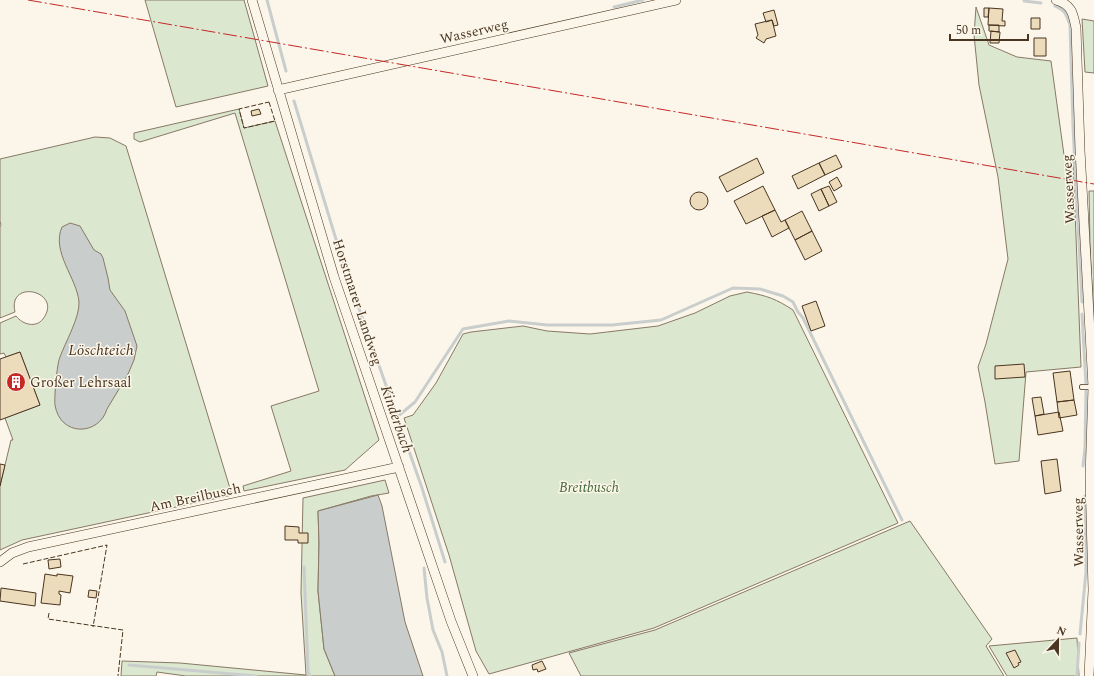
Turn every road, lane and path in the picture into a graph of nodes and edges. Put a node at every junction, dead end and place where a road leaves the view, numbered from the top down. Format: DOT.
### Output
graph roads {
  1 [pos="252,0"];
  2 [pos="676,0"];
  3 [pos="1056,0"];
  4 [pos="278,90"];
  5 [pos="1082,387"];
  6 [pos="1093,387"];
  7 [pos="399,467"];
  8 [pos="0,562"];
  9 [pos="473,676"];
  10 [pos="1089,676"];
  1 -- 4 [label="street, Horstmarer Landweg"];
  2 -- 4 [label="street, Wasserweg"];
  3 -- 6 [label="street, Wasserweg"];
  4 -- 7 [label="street, Horstmarer Landweg"];
  5 -- 6 [label="lane"];
  6 -- 10 [label="street, Wasserweg"];
  7 -- 8 [label="street, Am Breilbusch"];
  7 -- 9 [label="street, Horstmarer Landweg"];
}
